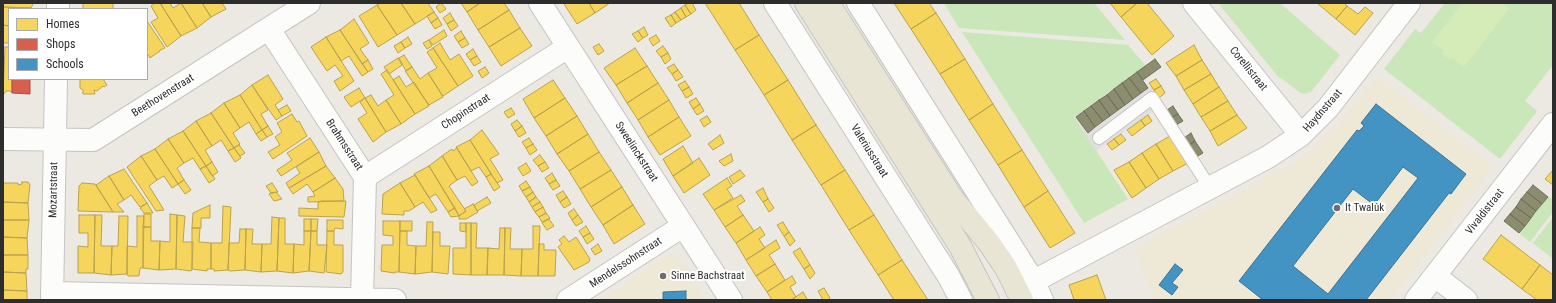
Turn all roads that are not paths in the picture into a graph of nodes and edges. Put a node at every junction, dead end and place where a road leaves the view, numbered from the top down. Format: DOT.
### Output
graph roads {
  1 [pos="309,3"];
  2 [pos="540,3"];
  3 [pos="776,3"];
  4 [pos="806,3"];
  5 [pos="828,3"];
  6 [pos="858,3"];
  7 [pos="1194,3"];
  8 [pos="1409,3"];
  9 [pos="269,29"];
  10 [pos="568,47"];
  11 [pos="56,80"];
  12 [pos="1553,124"];
  13 [pos="1301,135"];
  14 [pos="1099,138"];
  15 [pos="3,139"];
  16 [pos="55,140"];
  17 [pos="365,177"];
  18 [pos="1210,188"];
  19 [pos="684,226"];
  20 [pos="972,268"];
  21 [pos="1006,268"];
  22 [pos="1435,276"];
  23 [pos="1029,293"];
  24 [pos="52,297"];
  25 [pos="362,300"];
  26 [pos="395,300"];
  27 [pos="568,300"];
  28 [pos="731,300"];
  29 [pos="961,300"];
  30 [pos="988,300"];
  31 [pos="1416,300"];
  32 [pos="1466,300"];
  1 -- 9 [label="street, Beethovenstraat"];
  2 -- 10 [label="street, Sweelinckstraat"];
  3 -- 29 [label="street, Valeriusstraat"];
  4 -- 20 [label="main road"];
  5 -- 21 [label="main road"];
  6 -- 23 [label="street"];
  7 -- 13 [label="street, Corellistraat"];
  8 -- 13 [label="street, Haydnstraat"];
  9 -- 16 [label="street, Beethovenstraat"];
  9 -- 17 [label="street, Brahmsstraat"];
  10 -- 17 [label="street, Chopinstraat"];
  10 -- 19 [label="street, Sweelinckstraat"];
  11 -- 16 [label="street, Mozartstraat"];
  12 -- 22 [label="street, Vivaldistraat"];
  13 -- 18 [label="street, Haydnstraat"];
  14 -- 18 [label="lane"];
  15 -- 16 [label="street, Beethovenstraat"];
  16 -- 24 [label="street, Mozartstraat"];
  17 -- 25 [label="street, Brahmsstraat"];
  18 -- 23 [label="street, Haydnstraat"];
  19 -- 27 [label="street, Mendelssohnstraat"];
  19 -- 28 [label="street, Sweelinckstraat"];
  20 -- 21 [label="main road"];
  20 -- 30 [label="main road"];
  21 -- 23 [label="main road"];
  22 -- 31 [label="street, Vivaldistraat"];
  22 -- 32 [label="street"];
  24 -- 25 [label="street"];
  25 -- 26 [label="street"];
}
